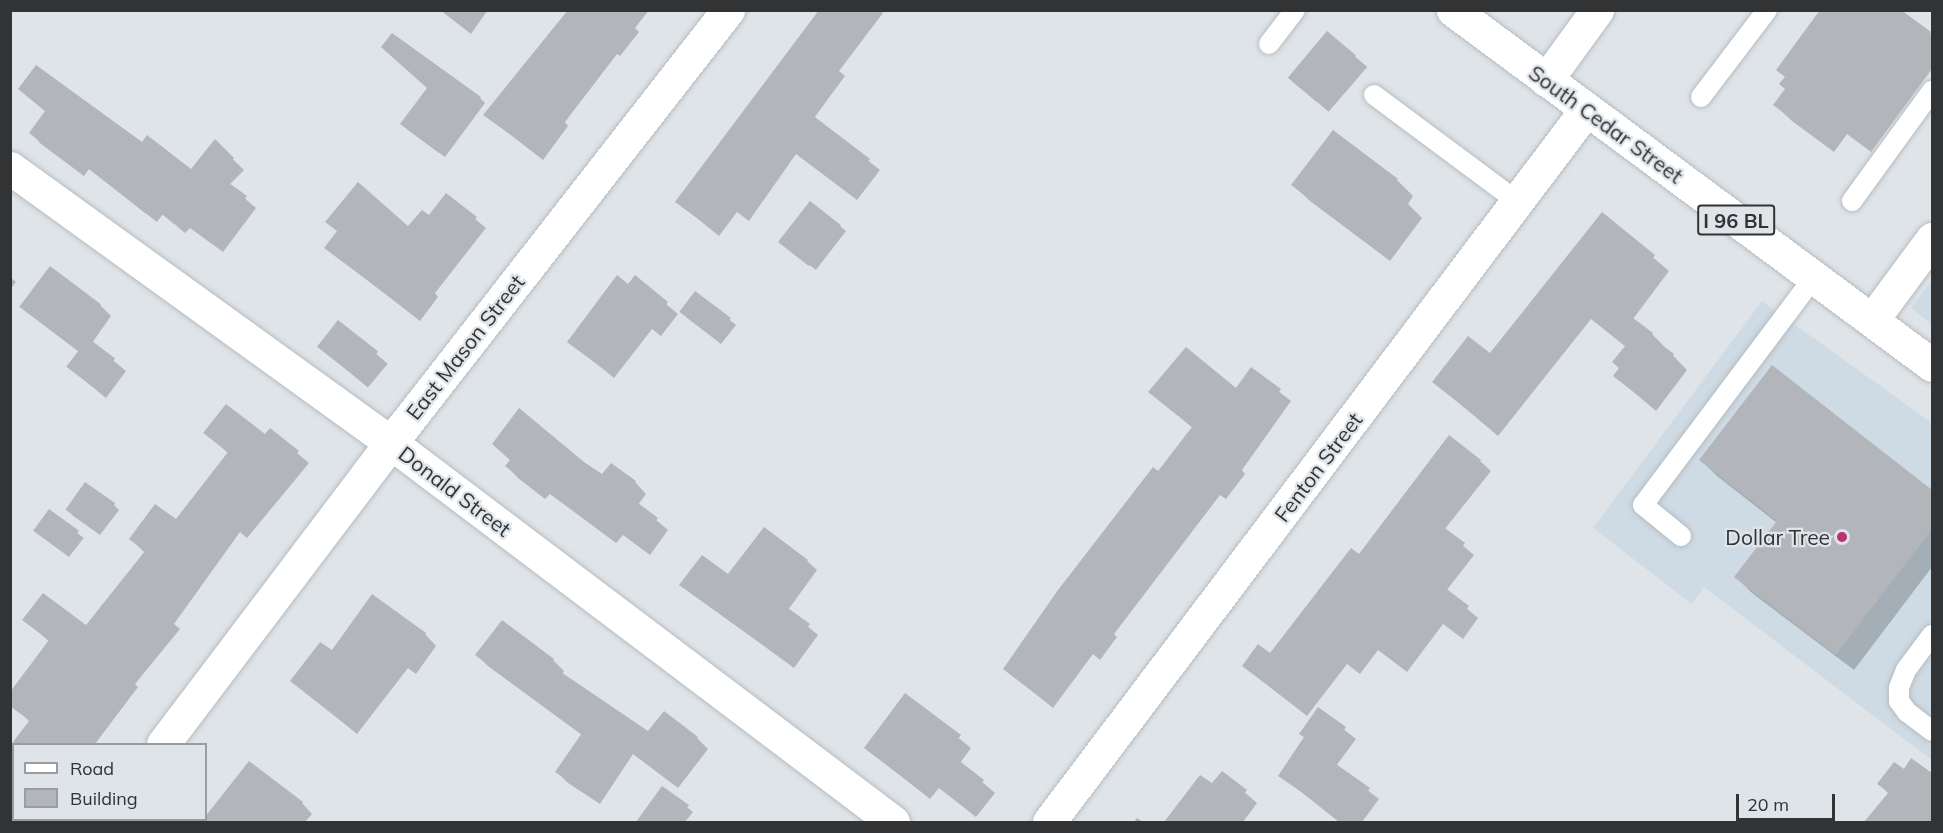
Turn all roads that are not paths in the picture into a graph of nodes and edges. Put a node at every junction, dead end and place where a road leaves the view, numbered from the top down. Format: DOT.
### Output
graph roads {
  1 [pos="728,10"];
  2 [pos="1295,10"];
  3 [pos="1454,10"];
  4 [pos="1597,10"];
  5 [pos="1767,10"];
  6 [pos="1269,44"];
  7 [pos="1546,80"];
  8 [pos="1932,92"];
  9 [pos="1374,95"];
  10 [pos="1701,97"];
  11 [pos="1586,110"];
  12 [pos="10,168"];
  13 [pos="1852,201"];
  14 [pos="1518,202"];
  15 [pos="1932,239"];
  16 [pos="1814,277"];
  17 [pos="1872,320"];
  18 [pos="1932,365"];
  19 [pos="391,443"];
  20 [pos="1681,536"];
  21 [pos="1932,635"];
  22 [pos="1932,732"];
  23 [pos="164,743"];
  24 [pos="893,822"];
  25 [pos="1048,822"];
  1 -- 19 [label="street, East Mason Street"];
  2 -- 6 [label="lane"];
  3 -- 7 [label="street, South Cedar Street / I 96 BL"];
  4 -- 7 [label="street"];
  5 -- 10 [label="lane"];
  7 -- 11 [label="street, South Cedar Street / I 96 BL"];
  8 -- 13 [label="lane"];
  9 -- 14 [label="lane"];
  11 -- 14 [label="street, Fenton Street"];
  11 -- 16 [label="street, South Cedar Street / I 96 BL"];
  12 -- 19 [label="street, Donald Street"];
  14 -- 25 [label="street, Fenton Street"];
  15 -- 17 [label="street"];
  16 -- 17 [label="street, South Cedar Street / I 96 BL"];
  16 -- 20 [label="lane"];
  17 -- 18 [label="street, South Cedar Street / I 96 BL"];
  19 -- 23 [label="street, East Mason Street"];
  19 -- 24 [label="street, Donald Street"];
  21 -- 22 [label="lane"];
}
